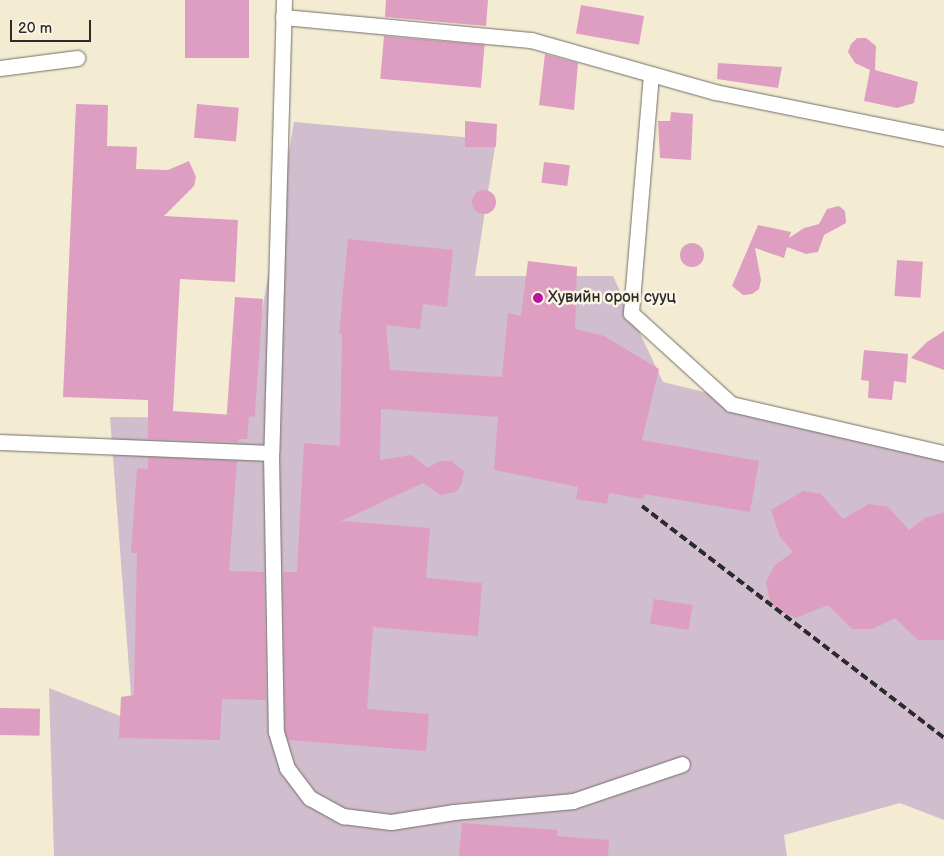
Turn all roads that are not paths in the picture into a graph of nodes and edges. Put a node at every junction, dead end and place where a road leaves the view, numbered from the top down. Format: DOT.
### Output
graph roads {
  1 [pos="284,0"];
  2 [pos="283,17"];
  3 [pos="77,58"];
  4 [pos="0,68"];
  5 [pos="651,74"];
  6 [pos="944,138"];
  7 [pos="0,442"];
  8 [pos="271,453"];
  9 [pos="944,453"];
  10 [pos="682,764"];
  1 -- 2 [label="lane"];
  2 -- 5 [label="lane"];
  2 -- 8 [label="lane"];
  3 -- 4 [label="lane"];
  5 -- 6 [label="lane"];
  5 -- 9 [label="lane"];
  7 -- 8 [label="lane"];
  8 -- 10 [label="lane"];
}
